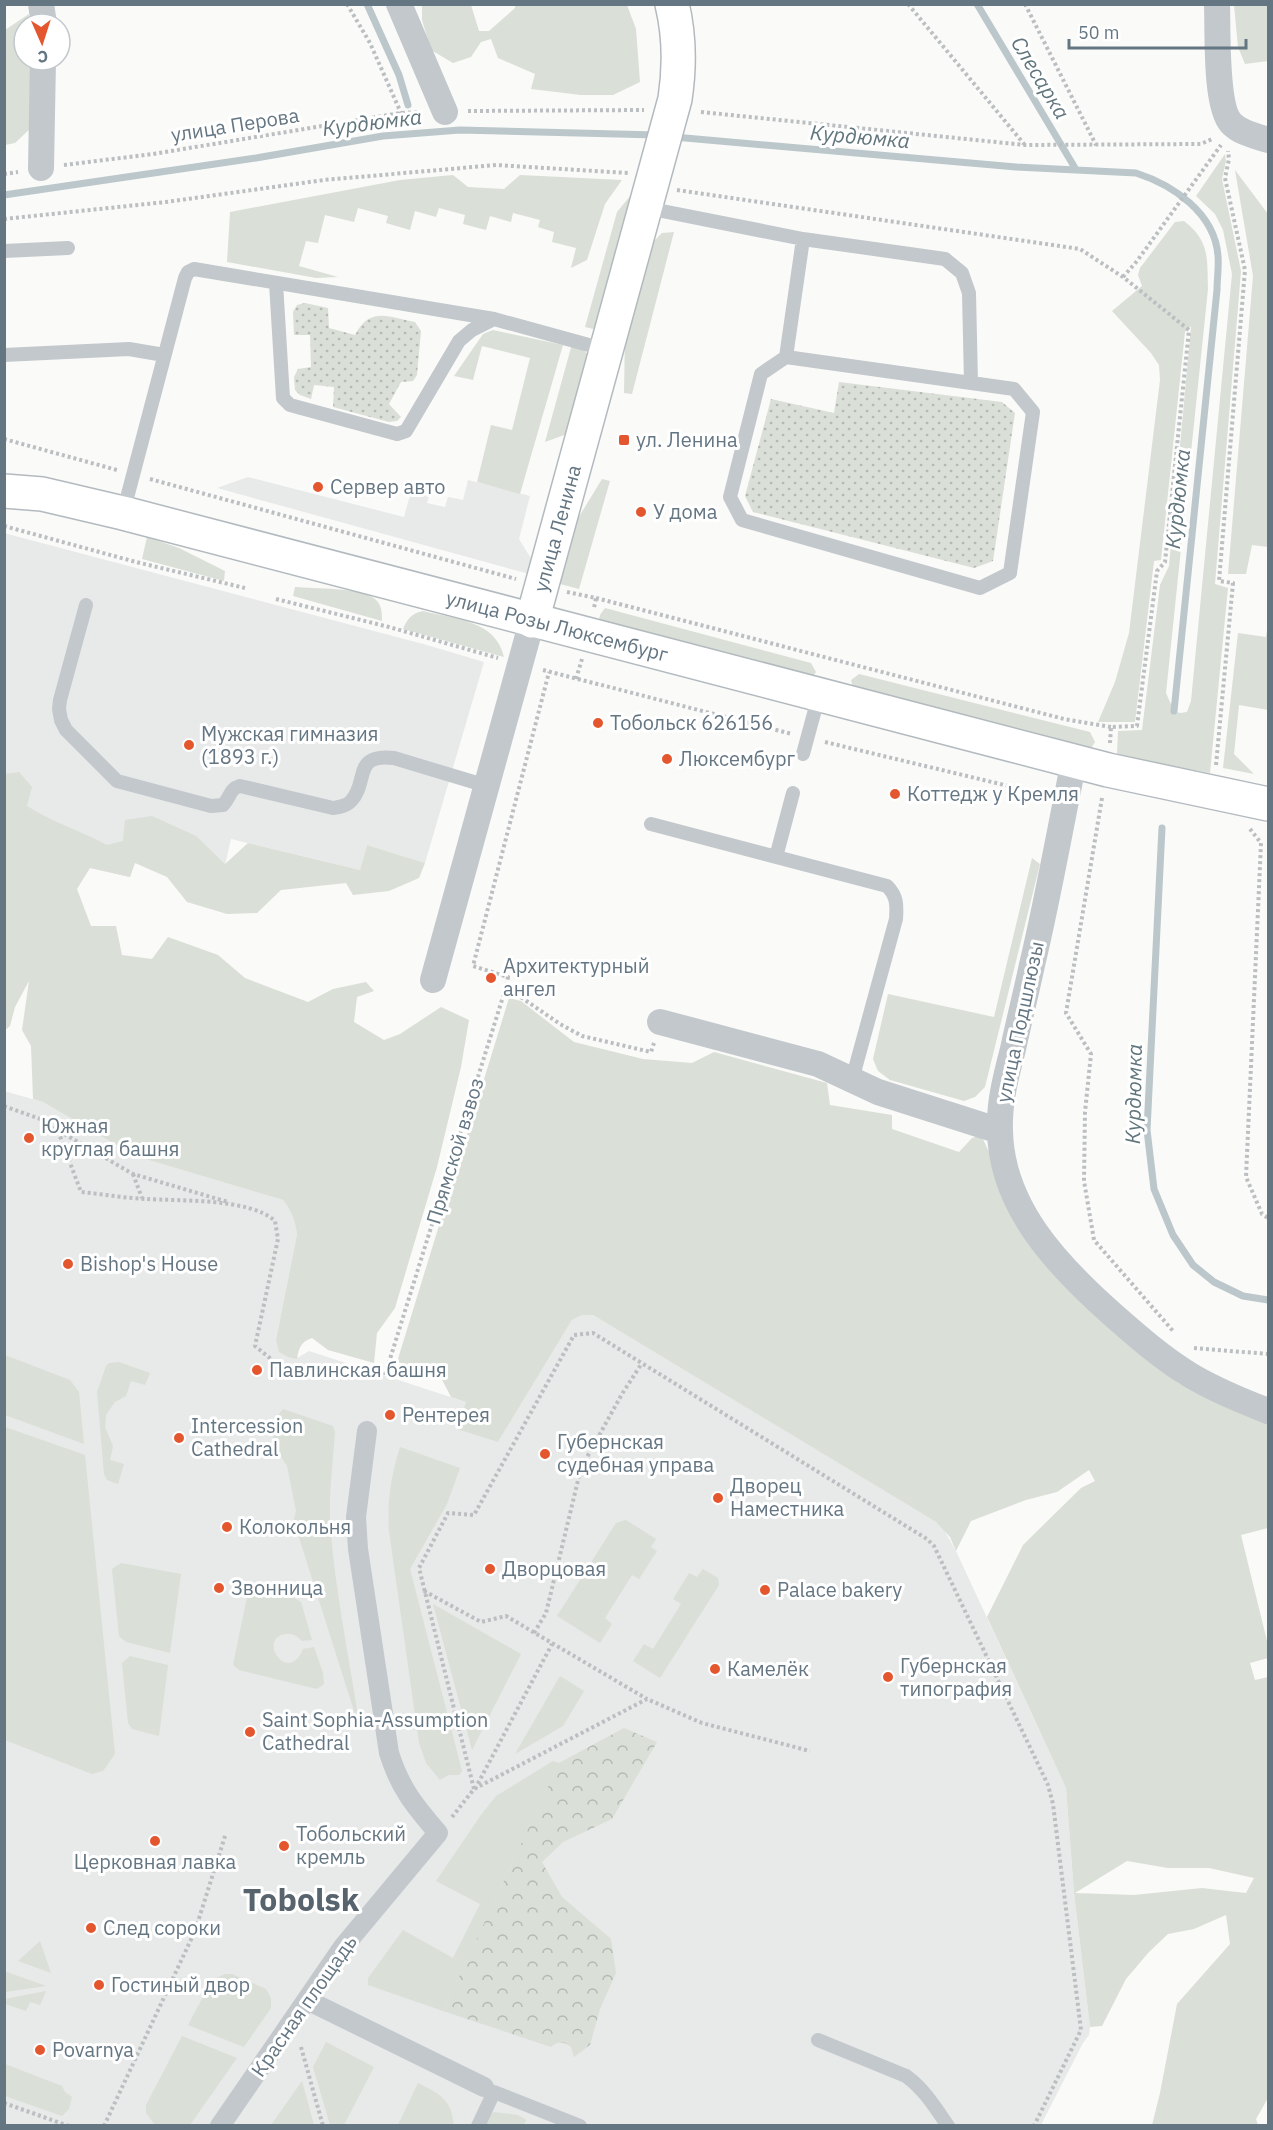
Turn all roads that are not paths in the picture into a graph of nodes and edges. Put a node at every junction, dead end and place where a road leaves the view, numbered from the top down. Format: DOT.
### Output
graph roads {
  1 [pos="399,4"];
  2 [pos="672,4"];
  3 [pos="1217,4"];
  4 [pos="43,72"];
  5 [pos="445,112"];
  6 [pos="1269,140"];
  7 [pos="41,168"];
  8 [pos="650,195"];
  9 [pos="803,239"];
  10 [pos="68,248"];
  11 [pos="4,251"];
  12 [pos="276,283"];
  13 [pos="494,319"];
  14 [pos="607,350"];
  15 [pos="4,355"];
  16 [pos="164,355"];
  17 [pos="786,357"];
  18 [pos="971,383"];
  19 [pos="4,490"];
  20 [pos="123,513"];
  21 [pos="86,605"];
  22 [pos="532,621"];
  23 [pos="819,695"];
  24 [pos="803,754"];
  25 [pos="1074,761"];
  26 [pos="487,786"];
  27 [pos="793,793"];
  28 [pos="1257,801"];
  29 [pos="651,824"];
  30 [pos="776,857"];
  31 [pos="433,980"];
  32 [pos="660,1022"];
  33 [pos="852,1080"];
  34 [pos="1000,1131"];
  35 [pos="1269,1411"];
  36 [pos="367,1431"];
  37 [pos="307,2000"];
  38 [pos="818,2040"];
  39 [pos="489,2090"];
  40 [pos="552,2120"];
  41 [pos="220,2126"];
  42 [pos="478,2126"];
  43 [pos="580,2126"];
  44 [pos="948,2126"];
  1 -- 5 [label="street"];
  2 -- 8 [label="main road, улица Ленина"];
  3 -- 6 [label="street"];
  4 -- 7 [label="street"];
  8 -- 9 [label="lane"];
  8 -- 14 [label="main road, улица Ленина"];
  9 -- 17 [label="lane"];
  9 -- 18 [label="lane"];
  10 -- 11 [label="lane"];
  12 -- 13 [label="lane"];
  12 -- 13 [label="lane"];
  12 -- 16 [label="lane"];
  13 -- 14 [label="lane"];
  14 -- 22 [label="main road, улица Ленина"];
  15 -- 16 [label="lane"];
  16 -- 20 [label="lane"];
  17 -- 18 [label="lane"];
  17 -- 18 [label="lane"];
  19 -- 20 [label="main road, улица Розы Люксембург"];
  20 -- 22 [label="main road, улица Розы Люксембург"];
  21 -- 26 [label="lane"];
  22 -- 23 [label="main road, улица Розы Люксембург"];
  22 -- 26 [label="street, улица Ленина"];
  23 -- 24 [label="lane"];
  23 -- 25 [label="main road, улица Розы Люксембург"];
  25 -- 28 [label="main road, улица Розы Люксембург"];
  25 -- 34 [label="street, улица Подшлюзы"];
  26 -- 31 [label="street, улица Ленина"];
  27 -- 30 [label="lane"];
  29 -- 30 [label="lane"];
  30 -- 33 [label="lane"];
  32 -- 33 [label="street"];
  33 -- 34 [label="street"];
  34 -- 35 [label="street, улица Подшлюзы"];
  36 -- 37 [label="street, Красная площадь"];
  37 -- 39 [label="street"];
  37 -- 41 [label="street, Красная площадь"];
  38 -- 44 [label="lane"];
  39 -- 40 [label="lane"];
  39 -- 42 [label="lane"];
  40 -- 43 [label="lane"];
}
